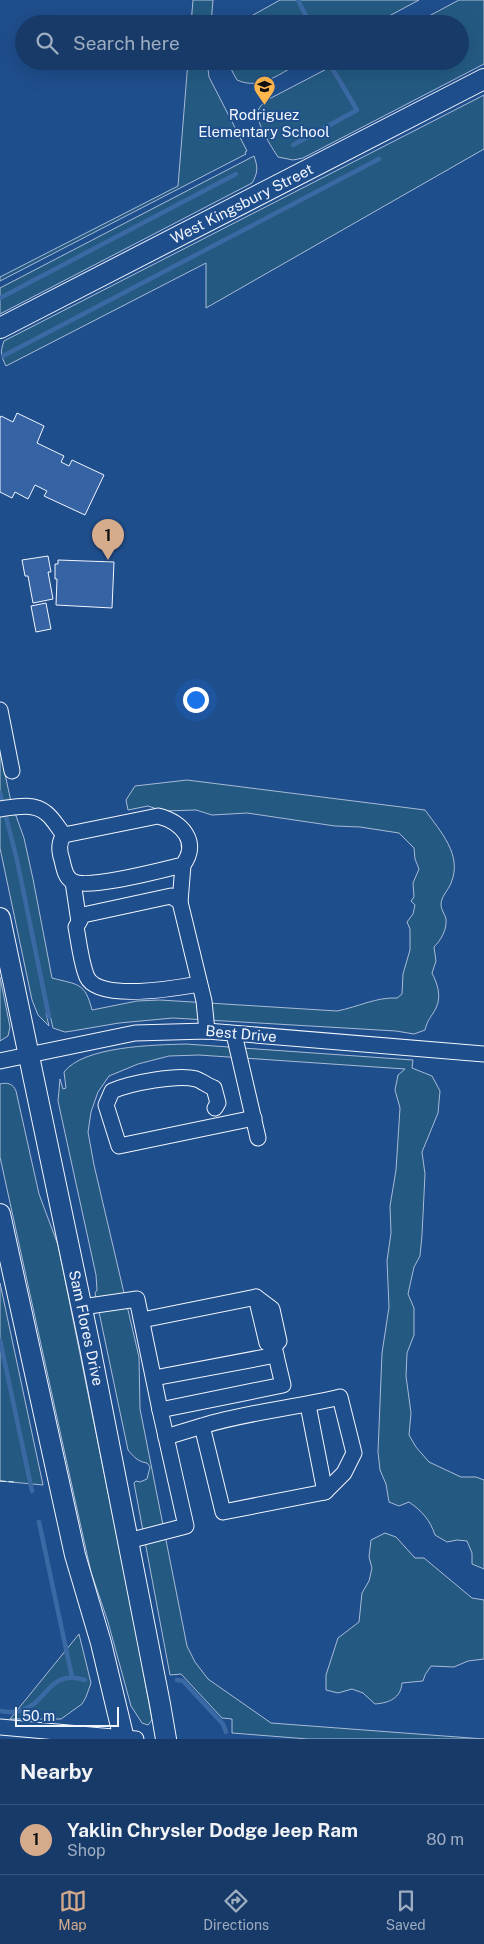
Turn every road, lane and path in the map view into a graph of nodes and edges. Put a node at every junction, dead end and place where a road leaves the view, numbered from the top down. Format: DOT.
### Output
graph roads {
  1 [pos="484,79"];
  2 [pos="0,328"];
  3 [pos="0,710"];
  4 [pos="12,771"];
  5 [pos="0,810"];
  6 [pos="64,835"];
  7 [pos="183,865"];
  8 [pos="73,882"];
  9 [pos="180,902"];
  10 [pos="0,918"];
  11 [pos="79,922"];
  12 [pos="199,984"];
  13 [pos="207,1031"];
  14 [pos="234,1034"];
  15 [pos="28,1054"];
  16 [pos="484,1054"];
  17 [pos="0,1061"];
  18 [pos="254,1118"];
  19 [pos="220,1125"];
  20 [pos="258,1138"];
  21 [pos="0,1214"];
  22 [pos="82,1307"];
  23 [pos="142,1320"];
  24 [pos="275,1351"];
  25 [pos="154,1378"];
  26 [pos="308,1405"];
  27 [pos="160,1410"];
  28 [pos="202,1426"];
  29 [pos="166,1437"];
  30 [pos="325,1492"];
  31 [pos="128,1540"];
  32 [pos="0,1727"];
  33 [pos="128,1739"];
  34 [pos="166,1739"];
  1 -- 2 [label="main road, West Kingsbury Street"];
  3 -- 4 [label="street"];
  5 -- 6 [label="street"];
  6 -- 7 [label="street"];
  6 -- 8 [label="street"];
  7 -- 8 [label="street"];
  7 -- 9 [label="street"];
  8 -- 11 [label="street"];
  9 -- 11 [label="street"];
  9 -- 12 [label="street"];
  10 -- 15 [label="main road, Sam Flores Drive"];
  11 -- 12 [label="street"];
  12 -- 13 [label="street"];
  13 -- 14 [label="street, Best Drive"];
  13 -- 15 [label="street, Best Drive"];
  14 -- 16 [label="street, Best Drive"];
  14 -- 18 [label="street"];
  15 -- 17 [label="street, Best Drive"];
  15 -- 22 [label="main road, Sam Flores Drive"];
  18 -- 19 [label="street"];
  18 -- 20 [label="street"];
  19 -- 19 [label="street"];
  21 -- 33 [label="main road"];
  22 -- 23 [label="street"];
  22 -- 31 [label="main road, Sam Flores Drive"];
  23 -- 24 [label="street"];
  23 -- 25 [label="street"];
  24 -- 25 [label="street"];
  24 -- 27 [label="street"];
  25 -- 27 [label="street"];
  26 -- 28 [label="street"];
  26 -- 30 [label="street"];
  26 -- 30 [label="street"];
  27 -- 29 [label="street"];
  28 -- 29 [label="street"];
  28 -- 30 [label="street"];
  29 -- 31 [label="street"];
  31 -- 34 [label="main road, Sam Flores Drive"];
  32 -- 33 [label="street"];
}
